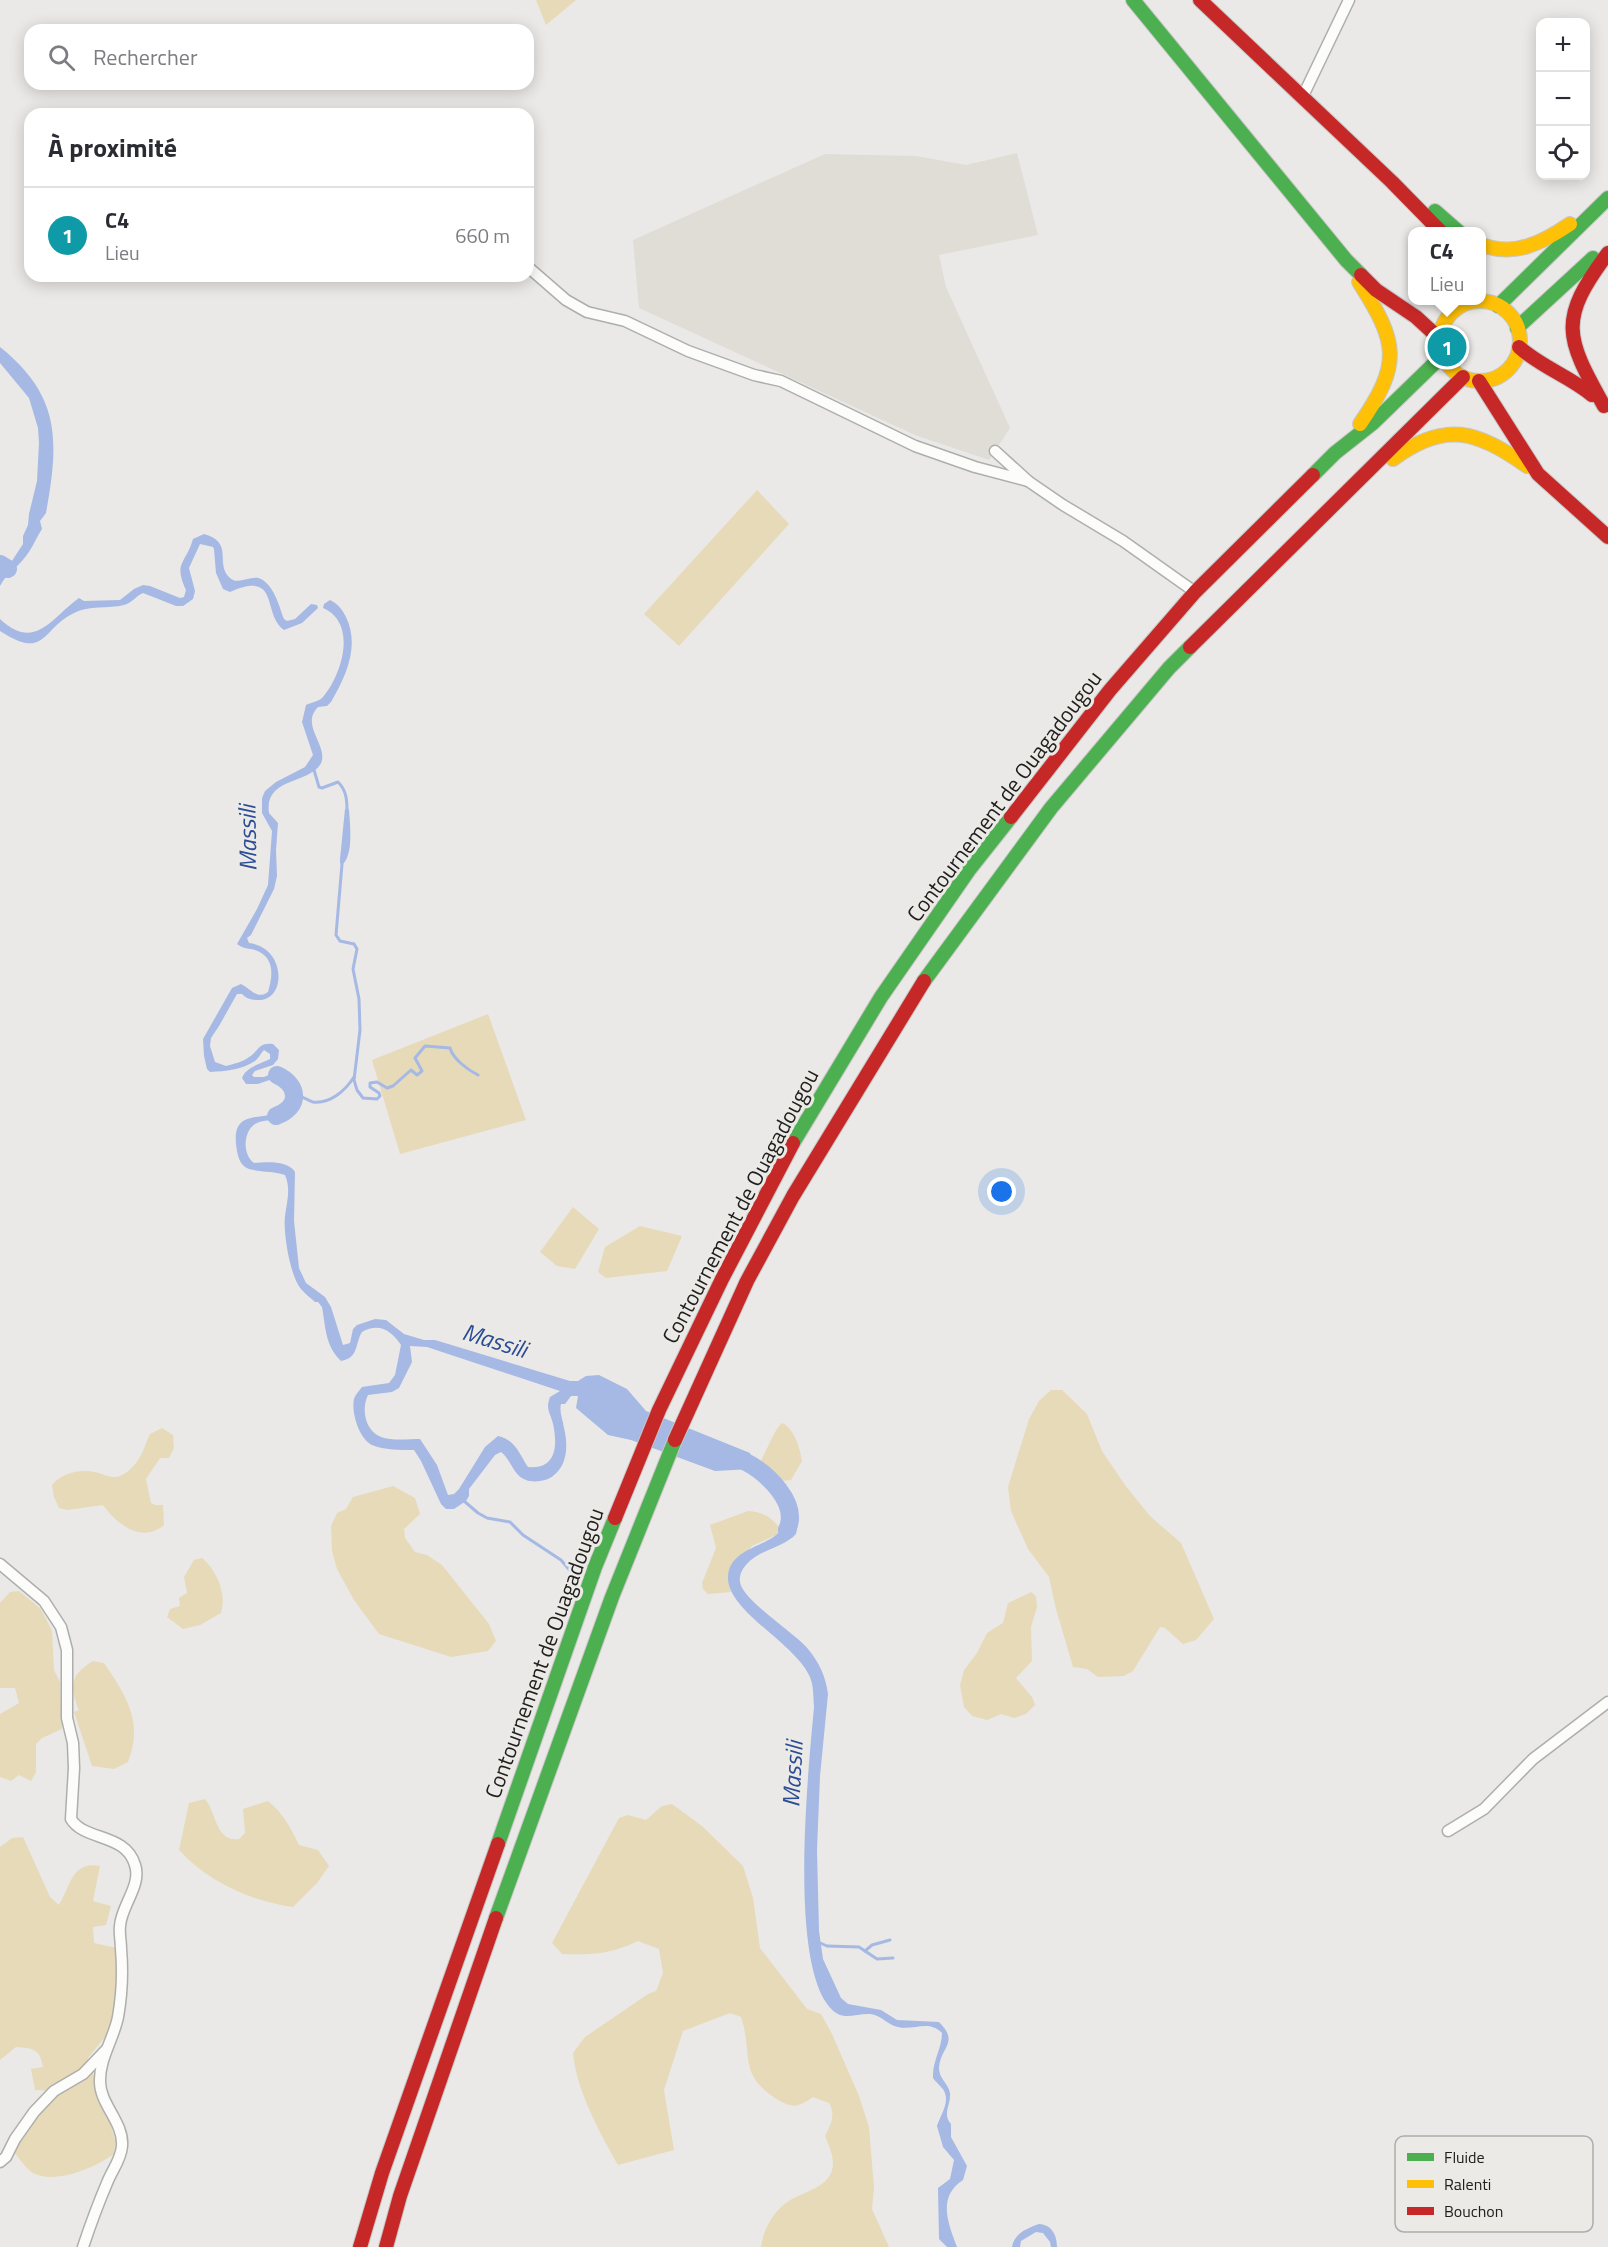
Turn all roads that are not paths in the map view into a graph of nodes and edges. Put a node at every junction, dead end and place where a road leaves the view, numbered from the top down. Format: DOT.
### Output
graph roads {
  1 [pos="1133,0"];
  2 [pos="1200,0"];
  3 [pos="1350,0"];
  4 [pos="1302,98"];
  5 [pos="1392,182"];
  6 [pos="1608,198"];
  7 [pos="1437,227"];
  8 [pos="1454,227"];
  9 [pos="1608,244"];
  10 [pos="1486,246"];
  11 [pos="1608,253"];
  12 [pos="1346,260"];
  13 [pos="534,272"];
  14 [pos="1486,302"];
  15 [pos="1464,305"];
  16 [pos="1498,306"];
  17 [pos="1517,328"];
  18 [pos="1440,339"];
  19 [pos="1519,347"];
  20 [pos="1443,355"];
  21 [pos="1463,377"];
  22 [pos="1479,381"];
  23 [pos="1606,408"];
  24 [pos="995,451"];
  25 [pos="1335,453"];
  26 [pos="1538,474"];
  27 [pos="1028,481"];
  28 [pos="1360,481"];
  29 [pos="1608,537"];
  30 [pos="1195,592"];
  31 [pos="0,1564"];
  32 [pos="1608,1702"];
  33 [pos="1448,1831"];
  34 [pos="108,2048"];
  35 [pos="0,2162"];
  36 [pos="83,2247"];
  37 [pos="360,2247"];
  38 [pos="386,2247"];
  1 -- 12 [label="highway"];
  2 -- 4 [label="highway"];
  3 -- 4 [label="street"];
  4 -- 5 [label="highway"];
  5 -- 7 [label="highway"];
  5 -- 8 [label="highway"];
  6 -- 10 [label="highway"];
  6 -- 16 [label="highway"];
  9 -- 17 [label="highway"];
  11 -- 23 [label="highway"];
  12 -- 18 [label="highway"];
  12 -- 25 [label="highway"];
  13 -- 27 [label="street"];
  14 -- 16 [label="highway"];
  15 -- 18 [label="highway"];
  16 -- 17 [label="highway"];
  17 -- 19 [label="highway"];
  18 -- 20 [label="highway"];
  19 -- 22 [label="highway"];
  19 -- 23 [label="highway"];
  20 -- 21 [label="highway"];
  20 -- 25 [label="highway, Contournement de Ouagadougou"];
  21 -- 22 [label="highway"];
  21 -- 28 [label="highway, Contournement de Ouagadougou"];
  22 -- 26 [label="highway"];
  24 -- 27 [label="street"];
  25 -- 30 [label="highway, Contournement de Ouagadougou"];
  26 -- 28 [label="highway"];
  26 -- 29 [label="highway"];
  27 -- 30 [label="street"];
  28 -- 38 [label="highway, Contournement de Ouagadougou"];
  30 -- 37 [label="highway, Contournement de Ouagadougou"];
  31 -- 34 [label="street"];
  32 -- 33 [label="street"];
  34 -- 35 [label="street"];
  34 -- 36 [label="street"];
}
